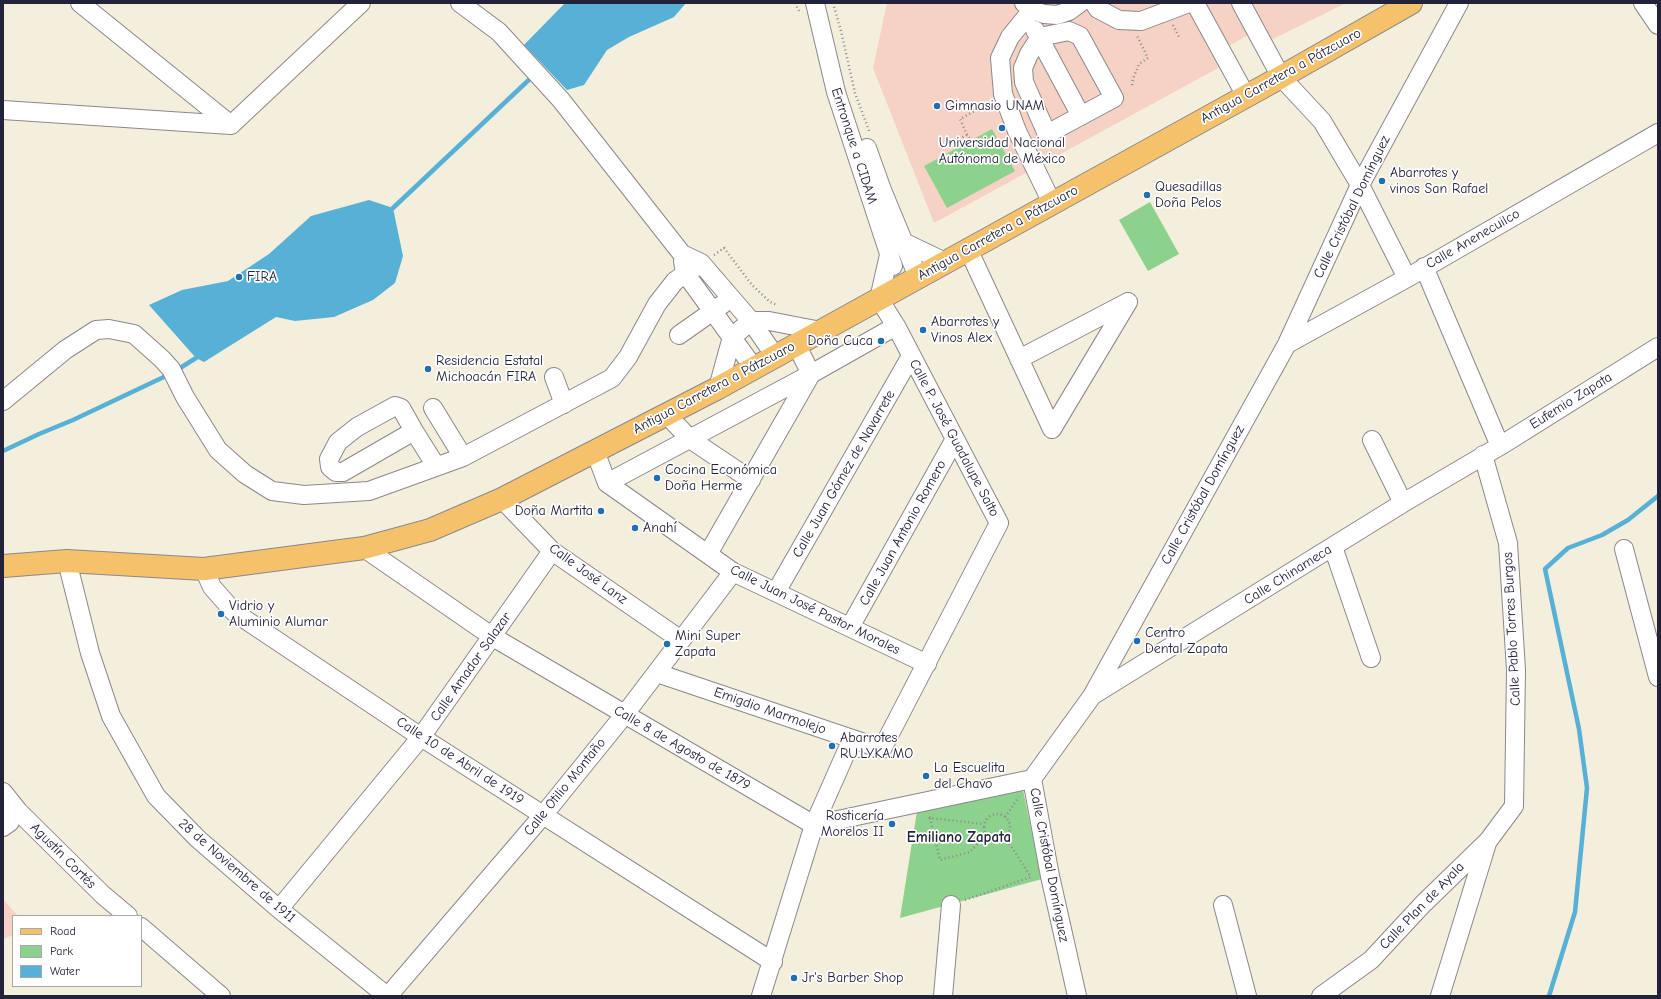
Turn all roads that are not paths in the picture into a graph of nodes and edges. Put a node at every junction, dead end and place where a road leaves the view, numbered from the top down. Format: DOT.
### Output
graph roads {
  1 [pos="80,3"];
  2 [pos="361,3"];
  3 [pos="460,3"];
  4 [pos="815,3"];
  5 [pos="826,3"];
  6 [pos="1080,3"];
  7 [pos="1094,3"];
  8 [pos="1189,3"];
  9 [pos="1195,3"];
  10 [pos="1206,3"];
  11 [pos="1230,3"];
  12 [pos="1241,3"];
  13 [pos="1411,3"];
  14 [pos="1459,3"];
  15 [pos="1643,3"];
  16 [pos="1162,8"];
  17 [pos="1028,10"];
  18 [pos="1658,25"];
  19 [pos="1040,37"];
  20 [pos="1263,86"];
  21 [pos="842,91"];
  22 [pos="3,110"];
  23 [pos="1081,116"];
  24 [pos="232,125"];
  25 [pos="1658,133"];
  26 [pos="1360,185"];
  27 [pos="876,193"];
  28 [pos="1052,203"];
  29 [pos="903,242"];
  30 [pos="968,249"];
  31 [pos="682,254"];
  32 [pos="889,255"];
  33 [pos="945,262"];
  34 [pos="701,263"];
  35 [pos="1424,267"];
  36 [pos="685,273"];
  37 [pos="1406,278"];
  38 [pos="909,282"];
  39 [pos="732,298"];
  40 [pos="879,299"];
  41 [pos="713,311"];
  42 [pos="751,321"];
  43 [pos="896,326"];
  44 [pos="821,331"];
  45 [pos="679,335"];
  46 [pos="732,336"];
  47 [pos="796,344"];
  48 [pos="1287,344"];
  49 [pos="1658,347"];
  50 [pos="775,356"];
  51 [pos="912,356"];
  52 [pos="1019,358"];
  53 [pos="754,368"];
  54 [pos="811,374"];
  55 [pos="554,377"];
  56 [pos="718,388"];
  57 [pos="3,401"];
  58 [pos="564,404"];
  59 [pos="433,408"];
  60 [pos="666,414"];
  61 [pos="414,431"];
  62 [pos="690,439"];
  63 [pos="955,440"];
  64 [pos="1372,440"];
  65 [pos="1500,446"];
  66 [pos="595,451"];
  67 [pos="1483,455"];
  68 [pos="463,456"];
  69 [pos="436,466"];
  70 [pos="751,480"];
  71 [pos="607,483"];
  72 [pos="502,499"];
  73 [pos="1403,503"];
  74 [pos="1333,547"];
  75 [pos="364,548"];
  76 [pos="1624,549"];
  77 [pos="552,551"];
  78 [pos="708,554"];
  79 [pos="67,561"];
  80 [pos="3,566"];
  81 [pos="204,569"];
  82 [pos="733,572"];
  83 [pos="776,592"];
  84 [pos="850,627"];
  85 [pos="493,636"];
  86 [pos="681,640"];
  87 [pos="1372,658"];
  88 [pos="927,664"];
  89 [pos="1657,670"];
  90 [pos="657,673"];
  91 [pos="1092,696"];
  92 [pos="625,714"];
  93 [pos="421,737"];
  94 [pos="852,739"];
  95 [pos="882,750"];
  96 [pos="1032,779"];
  97 [pos="3,792"];
  98 [pos="1514,806"];
  99 [pos="544,814"];
  100 [pos="814,825"];
  101 [pos="1488,840"];
  102 [pos="951,905"];
  103 [pos="1223,905"];
  104 [pos="280,909"];
  105 [pos="127,915"];
  106 [pos="142,928"];
  107 [pos="773,962"];
  108 [pos="221,996"];
  109 [pos="387,996"];
  110 [pos="762,996"];
  111 [pos="943,996"];
  112 [pos="1077,996"];
  113 [pos="1247,996"];
  114 [pos="1321,996"];
  115 [pos="1440,996"];
  1 -- 24 [label="street"];
  2 -- 24 [label="street"];
  3 -- 31 [label="street"];
  4 -- 21 [label="street, Entronque a CIDAM"];
  5 -- 21 [label="street, Entronque a CIDAM"];
  6 -- 17 [label="street"];
  7 -- 16 [label="street"];
  8 -- 16 [label="street"];
  9 -- 20 [label="street"];
  10 -- 20 [label="street"];
  11 -- 20 [label="street"];
  12 -- 20 [label="street"];
  13 -- 20 [label="main road, Antigua Carretera a Pátzcuaro"];
  14 -- 26 [label="street, Calle Cristóbal Domínguez"];
  15 -- 18 [label="street"];
  17 -- 19 [label="street"];
  17 -- 28 [label="street"];
  19 -- 23 [label="street"];
  19 -- 23 [label="street"];
  19 -- 23 [label="street"];
  20 -- 26 [label="street"];
  20 -- 28 [label="main road, Antigua Carretera a Pátzcuaro"];
  21 -- 27 [label="street, Entronque a CIDAM"];
  22 -- 24 [label="street"];
  25 -- 35 [label="street, Calle Anenecuilco"];
  26 -- 37 [label="street"];
  26 -- 48 [label="street, Calle Cristóbal Domínguez"];
  27 -- 29 [label="street, Entronque a CIDAM"];
  27 -- 32 [label="street, Entronque a CIDAM"];
  28 -- 30 [label="main road, Antigua Carretera a Pátzcuaro"];
  29 -- 33 [label="street"];
  29 -- 38 [label="street, Entronque a CIDAM"];
  30 -- 33 [label="main road, Antigua Carretera a Pátzcuaro"];
  30 -- 52 [label="street"];
  31 -- 34 [label="street"];
  31 -- 36 [label="street"];
  32 -- 38 [label="street, Entronque a CIDAM"];
  32 -- 40 [label="street"];
  33 -- 38 [label="main road, Antigua Carretera a Pátzcuaro"];
  34 -- 36 [label="street"];
  34 -- 39 [label="street"];
  35 -- 37 [label="street, Calle Anenecuilco"];
  35 -- 65 [label="street"];
  36 -- 41 [label="street"];
  36 -- 58 [label="street"];
  37 -- 48 [label="street, Calle Anenecuilco"];
  38 -- 40 [label="main road, Antigua Carretera a Pátzcuaro"];
  39 -- 41 [label="street"];
  39 -- 42 [label="street"];
  40 -- 43 [label="street, Calle P. José Guadalupe Salto"];
  40 -- 44 [label="main road, Antigua Carretera a Pátzcuaro"];
  41 -- 45 [label="street"];
  41 -- 46 [label="street"];
  42 -- 44 [label="street"];
  42 -- 46 [label="street"];
  42 -- 50 [label="street"];
  43 -- 51 [label="street, Calle P. José Guadalupe Salto"];
  43 -- 54 [label="street"];
  44 -- 47 [label="main road, Antigua Carretera a Pátzcuaro"];
  46 -- 53 [label="street"];
  46 -- 56 [label="street"];
  47 -- 50 [label="main road, Antigua Carretera a Pátzcuaro"];
  47 -- 54 [label="street"];
  48 -- 91 [label="street, Calle Cristóbal Domínguez"];
  49 -- 65 [label="street, Eufemio Zapata"];
  50 -- 53 [label="main road, Antigua Carretera a Pátzcuaro"];
  51 -- 63 [label="street, Calle P. José Guadalupe Salto"];
  51 -- 83 [label="street, Calle Juan Gómez de Navarrete"];
  52 -- 52 [label="street"];
  53 -- 56 [label="main road, Antigua Carretera a Pátzcuaro"];
  54 -- 62 [label="street"];
  54 -- 70 [label="street"];
  55 -- 58 [label="street"];
  56 -- 60 [label="main road, Antigua Carretera a Pátzcuaro"];
  57 -- 69 [label="street"];
  58 -- 68 [label="street"];
  59 -- 68 [label="street"];
  60 -- 62 [label="street"];
  60 -- 66 [label="main road, Antigua Carretera a Pátzcuaro"];
  61 -- 69 [label="street"];
  62 -- 70 [label="street"];
  62 -- 71 [label="street"];
  63 -- 84 [label="street, Calle Juan Antonio Romero"];
  63 -- 88 [label="street, Calle P. José Guadalupe Salto"];
  64 -- 73 [label="street"];
  65 -- 67 [label="street, Eufemio Zapata"];
  66 -- 71 [label="street"];
  66 -- 72 [label="main road, Antigua Carretera a Pátzcuaro"];
  67 -- 73 [label="street, Calle Chinameca"];
  67 -- 98 [label="street, Calle Pablo Torres Burgos"];
  68 -- 69 [label="street"];
  70 -- 78 [label="street"];
  71 -- 78 [label="street, Calle Juan José Pastor Morales"];
  72 -- 75 [label="main road, Antigua Carretera a Pátzcuaro"];
  72 -- 77 [label="street, Calle José Lanz"];
  73 -- 74 [label="street, Calle Chinameca"];
  74 -- 87 [label="street"];
  74 -- 91 [label="street, Calle Chinameca"];
  75 -- 81 [label="main road, Antigua Carretera a Pátzcuaro"];
  75 -- 85 [label="street, Calle 8 de Agosto de 1879"];
  76 -- 89 [label="street"];
  77 -- 85 [label="street, Calle Amador Salazar"];
  77 -- 86 [label="street, Calle José Lanz"];
  78 -- 82 [label="street, Calle Juan José Pastor Morales"];
  79 -- 80 [label="main road, Antigua Carretera a Pátzcuaro"];
  79 -- 81 [label="main road, Antigua Carretera a Pátzcuaro"];
  79 -- 104 [label="street, 28 de Noviembre de 1911"];
  81 -- 93 [label="street, Calle 10 de Abril de 1919"];
  82 -- 83 [label="street, Calle Juan José Pastor Morales"];
  82 -- 86 [label="street, Calle Otilio Montaño"];
  83 -- 84 [label="street, Calle Juan José Pastor Morales"];
  84 -- 88 [label="street, Calle Juan José Pastor Morales"];
  85 -- 92 [label="street, Calle 8 de Agosto de 1879"];
  85 -- 93 [label="street, Calle Amador Salazar"];
  86 -- 90 [label="street, Calle Otilio Montaño"];
  88 -- 95 [label="street, Calle P. José Guadalupe Salto"];
  90 -- 92 [label="street, Calle Otilio Montaño"];
  90 -- 94 [label="street, Emigdio Marmolejo"];
  91 -- 96 [label="street, Calle Cristóbal Domínguez"];
  92 -- 99 [label="street, Calle Otilio Montaño"];
  92 -- 100 [label="street, Calle 8 de Agosto de 1879"];
  93 -- 99 [label="street, Calle 10 de Abril de 1919"];
  93 -- 104 [label="street, Calle Amador Salazar"];
  94 -- 95 [label="street, Emigdio Marmolejo"];
  94 -- 100 [label="street"];
  96 -- 100 [label="street"];
  96 -- 112 [label="street, Calle Cristóbal Domínguez"];
  97 -- 105 [label="street, Agustín Cortés"];
  98 -- 101 [label="street, Calle Plan de Ayala"];
  99 -- 107 [label="street, Calle 10 de Abril de 1919"];
  99 -- 109 [label="street, Calle Otilio Montaño"];
  100 -- 107 [label="street"];
  101 -- 114 [label="street, Calle Plan de Ayala"];
  101 -- 115 [label="street"];
  102 -- 111 [label="street"];
  103 -- 113 [label="street"];
  104 -- 109 [label="street, 28 de Noviembre de 1911"];
  106 -- 108 [label="street"];
  107 -- 110 [label="street"];
}
